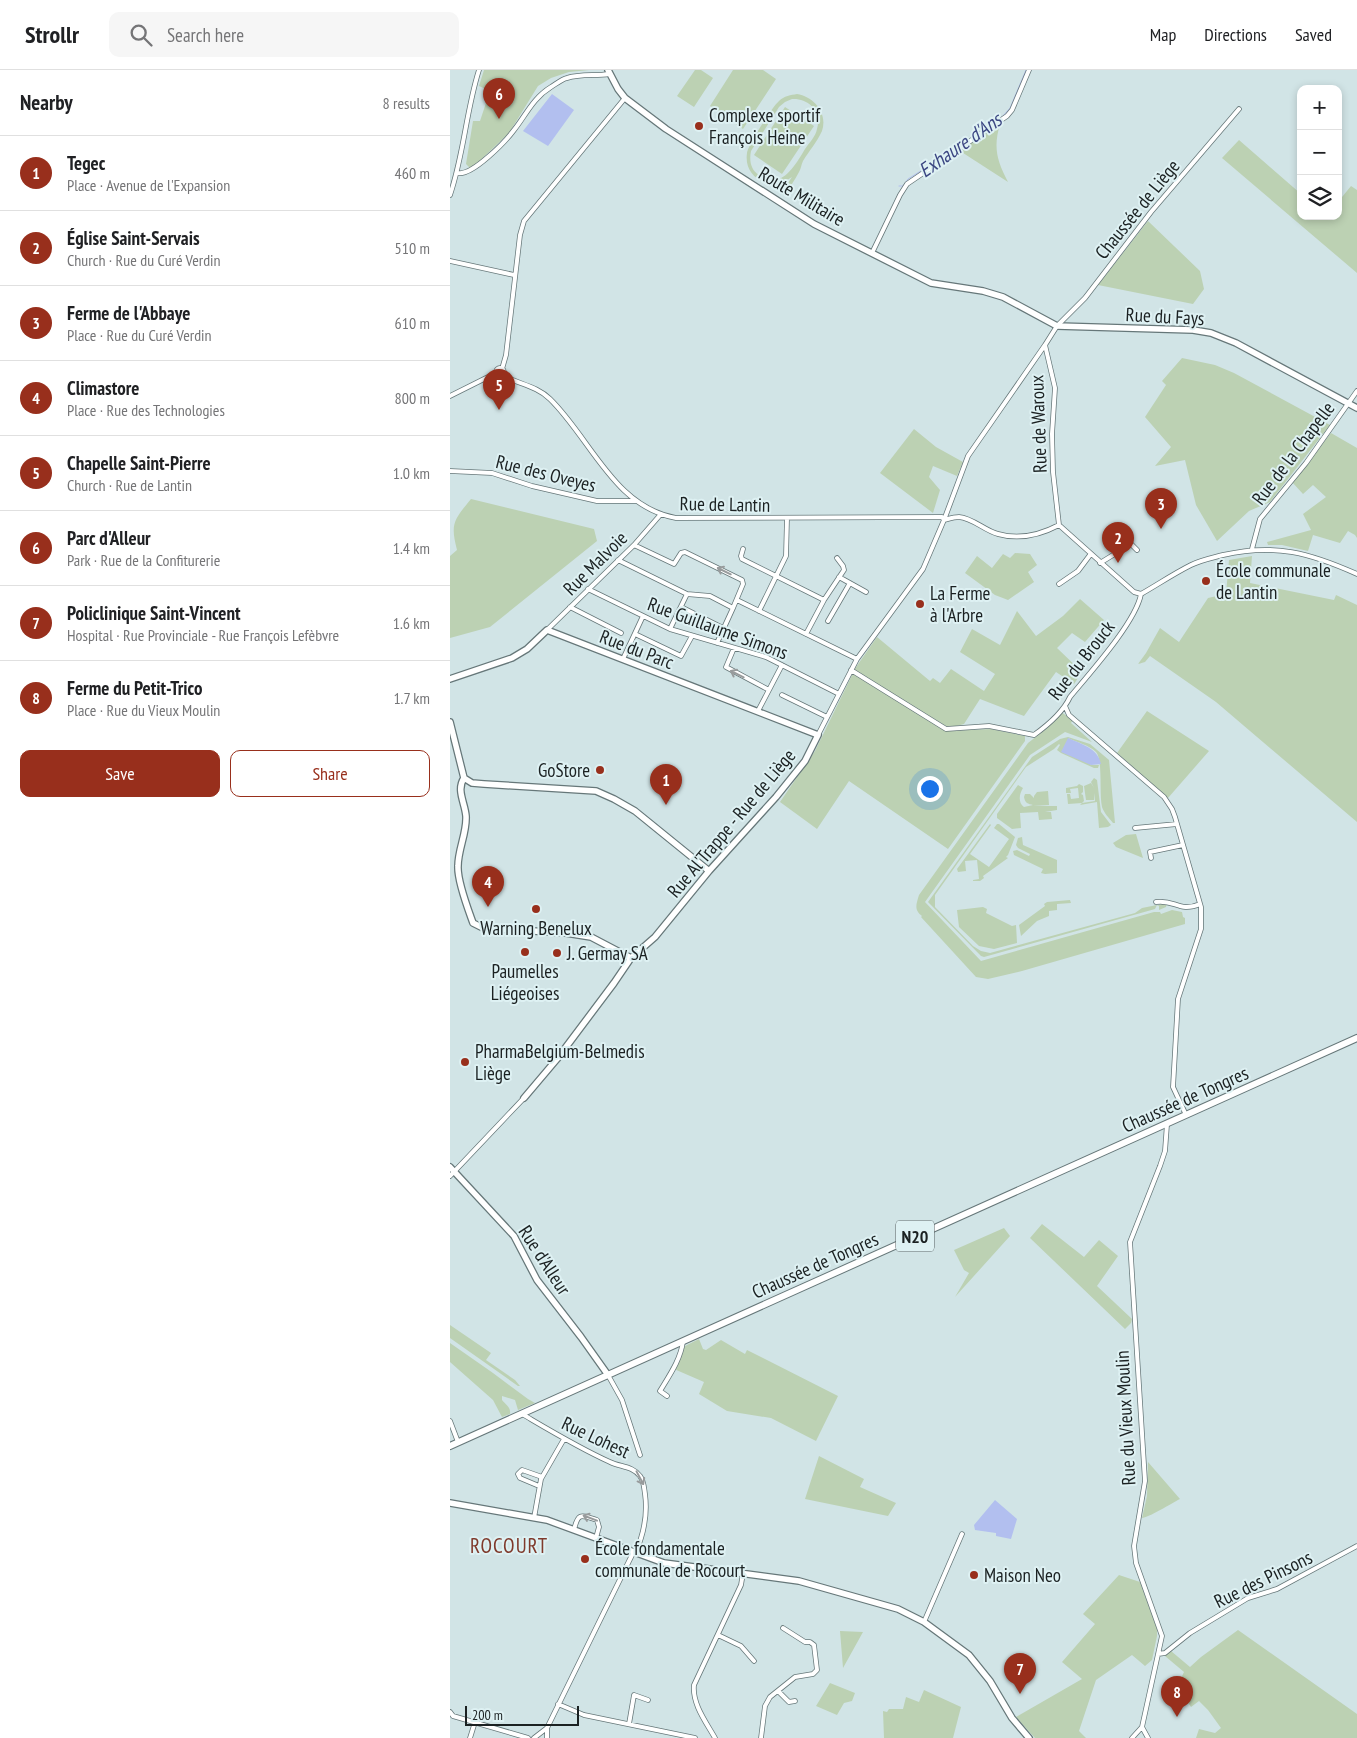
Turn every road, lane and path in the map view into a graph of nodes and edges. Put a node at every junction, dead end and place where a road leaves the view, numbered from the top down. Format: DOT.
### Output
graph roads {
  1 [pos="479,70"];
  2 [pos="1029,70"];
  3 [pos="608,72"];
  4 [pos="625,98"];
  5 [pos="1238,110"];
  6 [pos="458,173"];
  7 [pos="450,195"];
  8 [pos="872,253"];
  9 [pos="450,261"];
  10 [pos="514,275"];
  11 [pos="1027,310"];
  12 [pos="1057,326"];
  13 [pos="1045,345"];
  14 [pos="502,369"];
  15 [pos="496,373"];
  16 [pos="502,375"];
  17 [pos="1357,390"];
  18 [pos="450,396"];
  19 [pos="1348,404"];
  20 [pos="1357,408"];
  21 [pos="450,471"];
  22 [pos="636,501"];
  23 [pos="661,514"];
  24 [pos="787,518"];
  25 [pos="944,520"];
  26 [pos="1059,525"];
  27 [pos="634,545"];
  28 [pos="1252,549"];
  29 [pos="743,550"];
  30 [pos="1137,550"];
  31 [pos="1090,555"];
  32 [pos="837,558"];
  33 [pos="618,560"];
  34 [pos="1100,563"];
  35 [pos="1357,574"];
  36 [pos="776,576"];
  37 [pos="839,577"];
  38 [pos="850,583"];
  39 [pos="1059,584"];
  40 [pos="588,589"];
  41 [pos="866,592"];
  42 [pos="687,594"];
  43 [pos="1141,594"];
  44 [pos="737,600"];
  45 [pos="824,600"];
  46 [pos="570,607"];
  47 [pos="681,607"];
  48 [pos="733,608"];
  49 [pos="759,611"];
  50 [pos="643,616"];
  51 [pos="828,621"];
  52 [pos="724,628"];
  53 [pos="670,629"];
  54 [pos="547,630"];
  55 [pos="621,633"];
  56 [pos="635,634"];
  57 [pos="806,634"];
  58 [pos="692,636"];
  59 [pos="718,643"];
  60 [pos="734,648"];
  61 [pos="623,659"];
  62 [pos="857,659"];
  63 [pos="782,665"];
  64 [pos="851,670"];
  65 [pos="450,679"];
  66 [pos="769,690"];
  67 [pos="839,694"];
  68 [pos="782,695"];
  69 [pos="1065,706"];
  70 [pos="758,711"];
  71 [pos="827,718"];
  72 [pos="450,722"];
  73 [pos="818,735"];
  74 [pos="464,778"];
  75 [pos="1177,824"];
  76 [pos="1135,828"];
  77 [pos="1183,845"];
  78 [pos="1151,858"];
  79 [pos="709,871"];
  80 [pos="1156,902"];
  81 [pos="1200,904"];
  82 [pos="631,958"];
  83 [pos="1357,1038"];
  84 [pos="524,1098"];
  85 [pos="1186,1115"];
  86 [pos="1167,1124"];
  87 [pos="451,1171"];
  88 [pos="683,1341"];
  89 [pos="608,1375"];
  90 [pos="667,1396"];
  91 [pos="522,1414"];
  92 [pos="450,1421"];
  93 [pos="564,1439"];
  94 [pos="458,1442"];
  95 [pos="450,1446"];
  96 [pos="640,1456"];
  97 [pos="542,1477"];
  98 [pos="539,1486"];
  99 [pos="450,1503"];
  100 [pos="534,1518"];
  101 [pos="574,1530"];
  102 [pos="962,1534"];
  103 [pos="596,1538"];
  104 [pos="1357,1546"];
  105 [pos="634,1553"];
  106 [pos="743,1574"];
  107 [pos="924,1622"];
  108 [pos="783,1628"];
  109 [pos="718,1635"];
  110 [pos="1158,1654"];
  111 [pos="754,1662"];
  112 [pos="778,1691"];
  113 [pos="648,1700"];
  114 [pos="795,1702"];
  115 [pos="558,1704"];
  116 [pos="451,1715"];
  117 [pos="475,1722"];
  118 [pos="629,1724"];
  119 [pos="1142,1727"];
  120 [pos="547,1728"];
  121 [pos="672,1736"];
  122 [pos="470,1738"];
  123 [pos="528,1738"];
  124 [pos="534,1738"];
  125 [pos="547,1738"];
  126 [pos="695,1738"];
  127 [pos="715,1738"];
  128 [pos="761,1738"];
  129 [pos="1029,1738"];
  130 [pos="1132,1738"];
  131 [pos="1148,1738"];
  1 -- 6 [label="street"];
  2 -- 8 [label="street"];
  3 -- 4 [label="street, Route Militaire"];
  3 -- 6 [label="street"];
  4 -- 8 [label="street, Route Militaire"];
  4 -- 10 [label="street"];
  5 -- 12 [label="street, Chaussée de Liège"];
  6 -- 7 [label="street"];
  8 -- 11 [label="street, Route Militaire"];
  9 -- 10 [label="street"];
  10 -- 14 [label="street"];
  11 -- 12 [label="street, Rue du Fays"];
  12 -- 13 [label="street"];
  12 -- 19 [label="street, Rue du Fays"];
  13 -- 25 [label="street, Rue Al'Trappe - Rue de Liège"];
  13 -- 26 [label="street, Rue de Waroux"];
  14 -- 15 [label="street"];
  14 -- 16 [label="street"];
  15 -- 16 [label="street"];
  15 -- 18 [label="street"];
  16 -- 22 [label="street, Rue de Lantin"];
  17 -- 19 [label="street, Rue de la Chapelle"];
  19 -- 20 [label="street, Rue du Fays"];
  19 -- 28 [label="street, Rue de la Chapelle"];
  21 -- 22 [label="street, Rue des Oveyes"];
  22 -- 23 [label="street, Rue de Lantin"];
  23 -- 24 [label="street, Rue de Lantin"];
  23 -- 27 [label="street, Rue Malvoie"];
  24 -- 25 [label="street, Rue de Lantin"];
  24 -- 36 [label="street"];
  25 -- 26 [label="street, Rue de Lantin"];
  25 -- 62 [label="street, Rue Al'Trappe - Rue de Liège"];
  26 -- 31 [label="street"];
  27 -- 33 [label="street, Rue Malvoie"];
  44 -- 27 [label="street, one-way"];
  28 -- 35 [label="street"];
  28 -- 43 [label="street"];
  29 -- 36 [label="street"];
  30 -- 34 [label="street"];
  31 -- 34 [label="street"];
  31 -- 39 [label="street"];
  32 -- 37 [label="street"];
  33 -- 40 [label="street, Rue Malvoie"];
  33 -- 42 [label="street"];
  34 -- 43 [label="street"];
  36 -- 45 [label="street"];
  36 -- 49 [label="street"];
  37 -- 38 [label="street"];
  37 -- 45 [label="street"];
  38 -- 41 [label="street"];
  38 -- 51 [label="street"];
  40 -- 46 [label="street, Rue Malvoie"];
  40 -- 50 [label="street, Rue Guillaume Simons"];
  42 -- 47 [label="street"];
  42 -- 48 [label="street"];
  43 -- 69 [label="street, Rue du Brouck"];
  44 -- 48 [label="street"];
  44 -- 49 [label="street"];
  45 -- 57 [label="street"];
  46 -- 54 [label="street, Rue Malvoie"];
  46 -- 55 [label="street"];
  47 -- 52 [label="street"];
  47 -- 53 [label="street"];
  48 -- 52 [label="street"];
  49 -- 57 [label="street"];
  50 -- 53 [label="street, Rue Guillaume Simons"];
  50 -- 56 [label="street"];
  52 -- 59 [label="street"];
  53 -- 58 [label="street, Rue Guillaume Simons"];
  54 -- 61 [label="street, Rue du Parc"];
  54 -- 65 [label="street"];
  56 -- 58 [label="street"];
  56 -- 61 [label="street"];
  57 -- 62 [label="street"];
  58 -- 59 [label="street, Rue Guillaume Simons"];
  59 -- 60 [label="street, Rue Guillaume Simons"];
  60 -- 63 [label="street, Rue Guillaume Simons"];
  66 -- 60 [label="street, one-way"];
  61 -- 70 [label="street, Rue du Parc"];
  62 -- 64 [label="street, Rue Al'Trappe - Rue de Liège"];
  63 -- 66 [label="street"];
  63 -- 67 [label="street, Rue Guillaume Simons"];
  64 -- 67 [label="street, Rue Al'Trappe - Rue de Liège"];
  64 -- 69 [label="street, Rue du Brouck"];
  66 -- 70 [label="street"];
  67 -- 71 [label="street, Rue Al'Trappe - Rue de Liège"];
  68 -- 71 [label="street"];
  69 -- 75 [label="street"];
  70 -- 73 [label="street, Rue du Parc"];
  71 -- 73 [label="street, Rue Al'Trappe - Rue de Liège"];
  72 -- 74 [label="street"];
  73 -- 79 [label="street, Rue Al'Trappe - Rue de Liège"];
  74 -- 79 [label="street"];
  74 -- 82 [label="street"];
  75 -- 76 [label="street"];
  75 -- 77 [label="street"];
  77 -- 78 [label="street"];
  77 -- 81 [label="street"];
  79 -- 82 [label="street, Rue Al'Trappe - Rue de Liège"];
  80 -- 81 [label="street"];
  81 -- 85 [label="street"];
  82 -- 84 [label="street, Rue Al'Trappe - Rue de Liège"];
  83 -- 85 [label="main road, Chaussée de Tongres / N20"];
  84 -- 87 [label="street"];
  85 -- 86 [label="main road, Chaussée de Tongres / N20"];
  86 -- 88 [label="main road, Chaussée de Tongres / N20"];
  86 -- 110 [label="street, Rue du Vieux Moulin"];
  87 -- 89 [label="street, Rue d'Alleur"];
  88 -- 89 [label="main road, Chaussée de Tongres / N20"];
  88 -- 90 [label="street"];
  89 -- 91 [label="main road, Chaussée de Tongres / N20"];
  89 -- 96 [label="street"];
  91 -- 93 [label="street, Rue Lohest"];
  91 -- 94 [label="main road, Chaussée de Tongres / N20"];
  92 -- 94 [label="street"];
  93 -- 97 [label="street"];
  93 -- 105 [label="street, Rue Lohest, one-way"];
  94 -- 95 [label="main road, Chaussée de Tongres / N20"];
  97 -- 98 [label="street"];
  97 -- 98 [label="street"];
  98 -- 100 [label="street"];
  99 -- 100 [label="street"];
  100 -- 101 [label="street"];
  101 -- 103 [label="street"];
  103 -- 101 [label="street, one-way"];
  102 -- 107 [label="street"];
  103 -- 105 [label="street"];
  104 -- 110 [label="street, Rue des Pinsons"];
  105 -- 106 [label="street"];
  105 -- 115 [label="street"];
  106 -- 107 [label="street"];
  106 -- 109 [label="street"];
  107 -- 129 [label="street"];
  108 -- 112 [label="street"];
  109 -- 111 [label="street"];
  109 -- 127 [label="street"];
  110 -- 119 [label="street, Rue du Vieux Moulin"];
  112 -- 114 [label="street"];
  112 -- 128 [label="street"];
  113 -- 118 [label="street"];
  115 -- 118 [label="street"];
  115 -- 120 [label="street"];
  116 -- 117 [label="street"];
  117 -- 122 [label="street"];
  117 -- 123 [label="street"];
  118 -- 121 [label="street"];
  119 -- 130 [label="street"];
  119 -- 131 [label="street"];
  120 -- 124 [label="street"];
  120 -- 125 [label="street"];
  121 -- 126 [label="street"];
}
